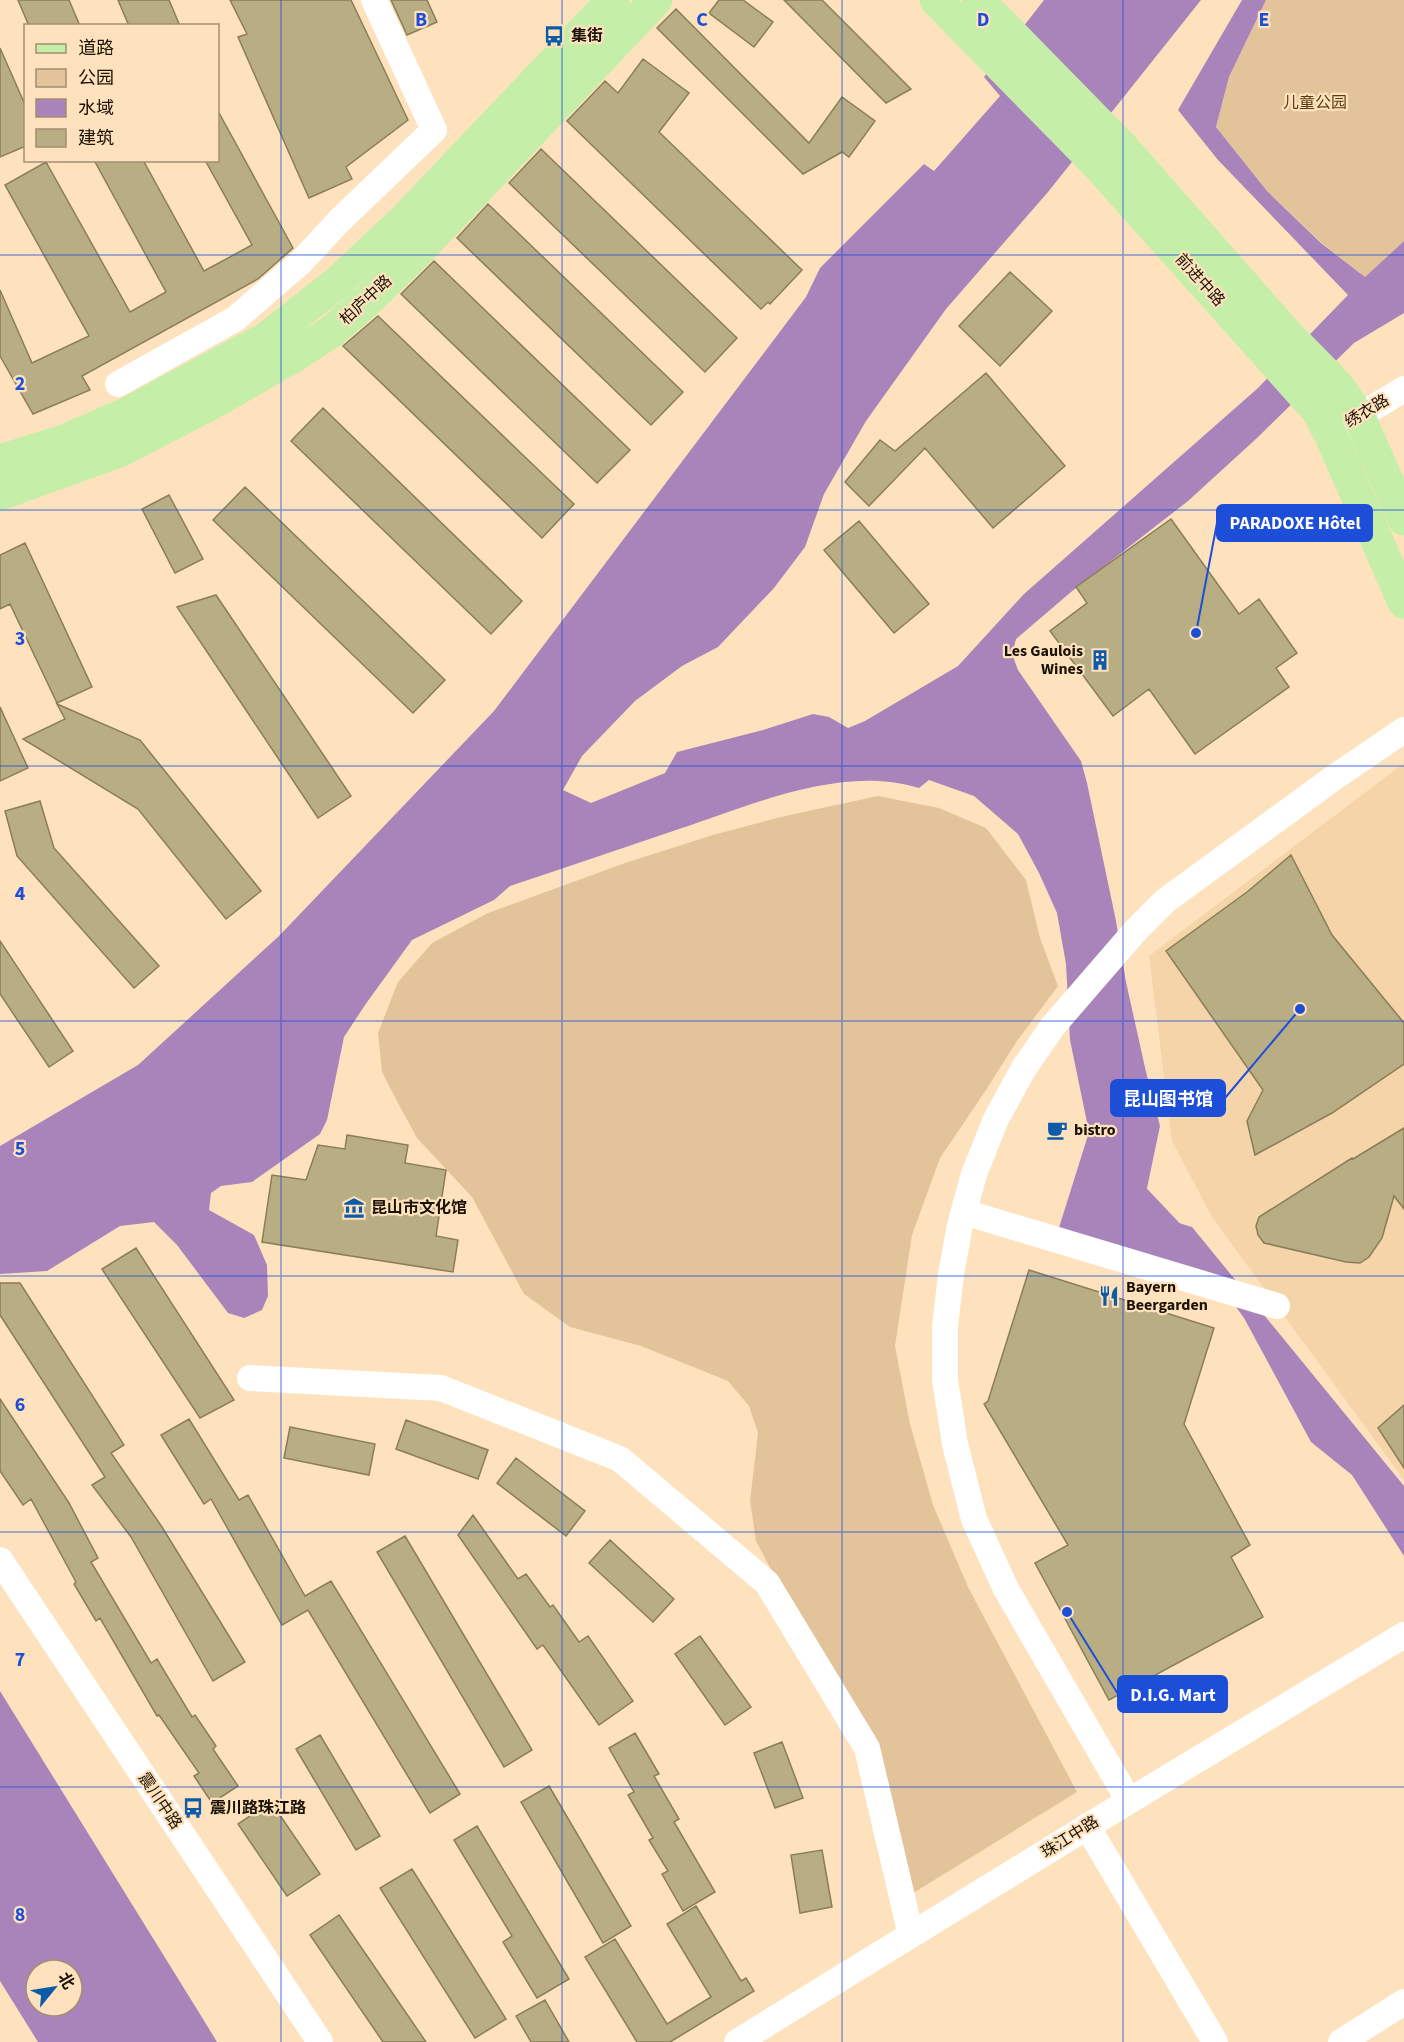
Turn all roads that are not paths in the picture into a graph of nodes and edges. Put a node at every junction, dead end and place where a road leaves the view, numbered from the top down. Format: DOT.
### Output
graph roads {
  1 [pos="374,0"];
  2 [pos="613,0"];
  3 [pos="656,0"];
  4 [pos="936,0"];
  5 [pos="978,0"];
  6 [pos="1110,156"];
  7 [pos="118,384"];
  8 [pos="1404,389"];
  9 [pos="1328,410"];
  10 [pos="1359,417"];
  11 [pos="0,461"];
  12 [pos="0,494"];
  13 [pos="1404,519"];
  14 [pos="1404,602"];
  15 [pos="1404,730"];
  16 [pos="964,1212"];
  17 [pos="1277,1306"];
  18 [pos="250,1378"];
  19 [pos="0,1560"];
  20 [pos="1404,1635"];
  21 [pos="1129,1801"];
  22 [pos="1087,1826"];
  23 [pos="910,1935"];
  24 [pos="1404,2002"];
  25 [pos="320,2042"];
  26 [pos="736,2042"];
  27 [pos="1215,2042"];
  28 [pos="1341,2042"];
  1 -- 7 [label="street"];
  2 -- 11 [label="main road, 柏庐中路"];
  3 -- 12 [label="main road, 柏庐中路"];
  4 -- 6 [label="main road, 前进中路"];
  5 -- 6 [label="main road, 前进中路"];
  6 -- 9 [label="main road, 前进中路"];
  8 -- 10 [label="street, 绣衣路"];
  9 -- 10 [label="main road, 前进中路"];
  9 -- 14 [label="main road, 前进中路"];
  10 -- 13 [label="main road, 前进中路"];
  15 -- 16 [label="street"];
  16 -- 17 [label="street"];
  16 -- 21 [label="street"];
  18 -- 23 [label="street"];
  19 -- 25 [label="street, 震川中路"];
  20 -- 21 [label="street, 珠江中路"];
  21 -- 22 [label="street, 珠江中路"];
  22 -- 23 [label="street, 珠江中路"];
  22 -- 27 [label="street"];
  23 -- 26 [label="street, 珠江中路"];
  24 -- 28 [label="street"];
}
